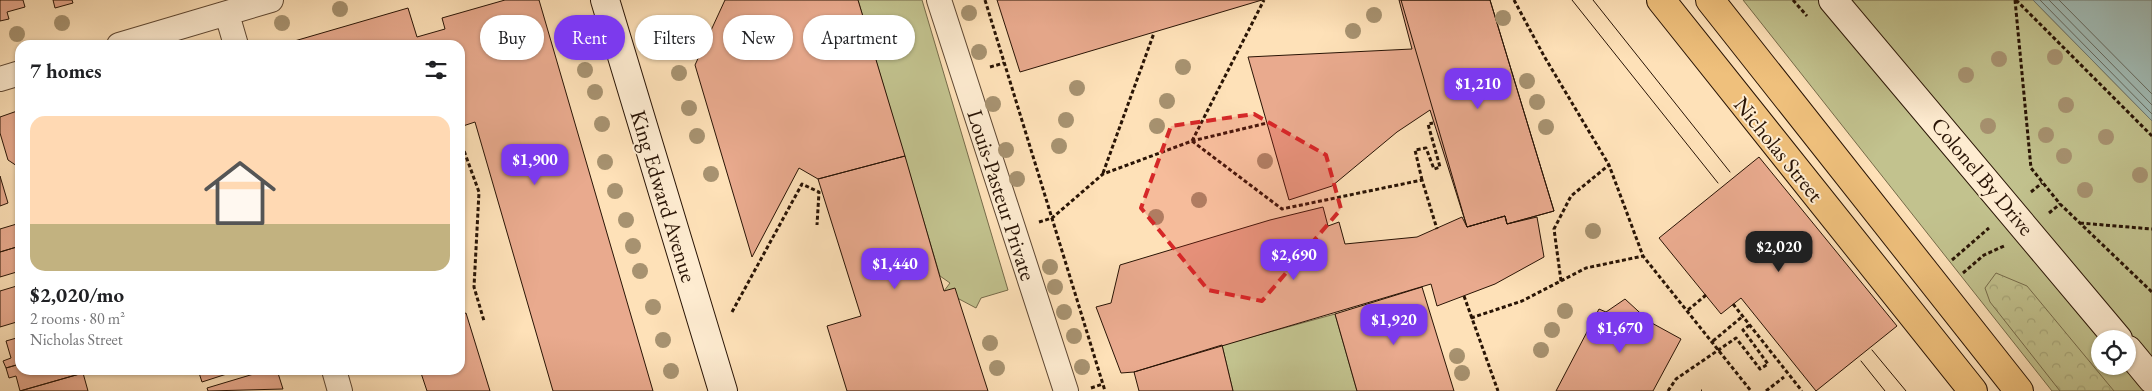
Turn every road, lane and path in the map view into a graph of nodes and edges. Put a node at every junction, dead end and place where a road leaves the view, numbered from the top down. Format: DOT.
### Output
graph roads {
  1 [pos="271,0"];
  2 [pos="605,0"];
  3 [pos="938,0"];
  4 [pos="985,0"];
  5 [pos="1264,0"];
  6 [pos="1514,0"];
  7 [pos="1661,0"];
  8 [pos="1710,0"];
  9 [pos="2016,0"];
  10 [pos="1839,5"];
  11 [pos="227,14"];
  12 [pos="1154,33"];
  13 [pos="136,40"];
  14 [pos="235,40"];
  15 [pos="15,75"];
  16 [pos="0,79"];
  17 [pos="1267,122"];
  18 [pos="1433,123"];
  19 [pos="2152,136"];
  20 [pos="1192,141"];
  21 [pos="465,153"];
  22 [pos="1609,165"];
  23 [pos="1102,174"];
  24 [pos="1422,180"];
  25 [pos="2042,183"];
  26 [pos="2029,194"];
  27 [pos="2060,204"];
  28 [pos="2043,217"];
  29 [pos="1052,218"];
  30 [pos="2080,223"];
  31 [pos="817,225"];
  32 [pos="1437,229"];
  33 [pos="1988,229"];
  34 [pos="2152,229"];
  35 [pos="1013,230"];
  36 [pos="2011,242"];
  37 [pos="1643,256"];
  38 [pos="1949,262"];
  39 [pos="1961,275"];
  40 [pos="1561,281"];
  41 [pos="2152,292"];
  42 [pos="1464,296"];
  43 [pos="1706,296"];
  44 [pos="1733,304"];
  45 [pos="1688,310"];
  46 [pos="732,312"];
  47 [pos="1743,316"];
  48 [pos="1471,318"];
  49 [pos="484,322"];
  50 [pos="1750,325"];
  51 [pos="2110,330"];
  52 [pos="1713,340"];
  53 [pos="1720,350"];
  54 [pos="2136,360"];
  55 [pos="335,375"];
  56 [pos="1784,377"];
  57 [pos="2152,380"];
  58 [pos="340,391"];
  59 [pos="723,391"];
  60 [pos="1066,391"];
  61 [pos="1105,391"];
  62 [pos="1498,391"];
  63 [pos="1668,391"];
  64 [pos="1751,391"];
  65 [pos="1766,391"];
  66 [pos="1802,391"];
  67 [pos="1973,391"];
  68 [pos="2019,391"];
  1 -- 11 [label="street"];
  2 -- 59 [label="main road, King Edward Avenue"];
  3 -- 35 [label="street, Louis-Pasteur Private"];
  4 -- 29 [label="path"];
  5 -- 20 [label="path"];
  6 -- 22 [label="path"];
  7 -- 67 [label="main road, Nicholas Street"];
  8 -- 68 [label="main road, Nicholas Street"];
  9 -- 19 [label="path"];
  9 -- 25 [label="path"];
  10 -- 51 [label="main road, Colonel By Drive"];
  11 -- 13 [label="street"];
  11 -- 14 [label="street"];
  12 -- 23 [label="path"];
  15 -- 16 [label="street"];
  17 -- 20 [label="path"];
  18 -- 24 [label="path"];
  20 -- 23 [label="path"];
  20 -- 24 [label="path"];
  21 -- 49 [label="path"];
  22 -- 37 [label="path"];
  22 -- 40 [label="path"];
  23 -- 29 [label="path"];
  24 -- 32 [label="path"];
  25 -- 26 [label="path"];
  25 -- 27 [label="path"];
  27 -- 28 [label="path"];
  27 -- 30 [label="path"];
  29 -- 35 [label="path"];
  29 -- 61 [label="path"];
  30 -- 34 [label="path"];
  30 -- 41 [label="path"];
  31 -- 46 [label="path"];
  33 -- 38 [label="path"];
  35 -- 60 [label="street, Louis-Pasteur Private"];
  36 -- 39 [label="path"];
  37 -- 40 [label="path"];
  37 -- 45 [label="path"];
  40 -- 48 [label="path"];
  42 -- 48 [label="path"];
  43 -- 45 [label="path"];
  44 -- 47 [label="path"];
  45 -- 52 [label="path"];
  47 -- 50 [label="path"];
  47 -- 52 [label="path"];
  48 -- 62 [label="path"];
  50 -- 53 [label="path"];
  50 -- 66 [label="path"];
  52 -- 53 [label="path"];
  53 -- 63 [label="path"];
  53 -- 64 [label="path"];
  54 -- 57 [label="main road"];
  55 -- 58 [label="street"];
  56 -- 65 [label="path"];
}
